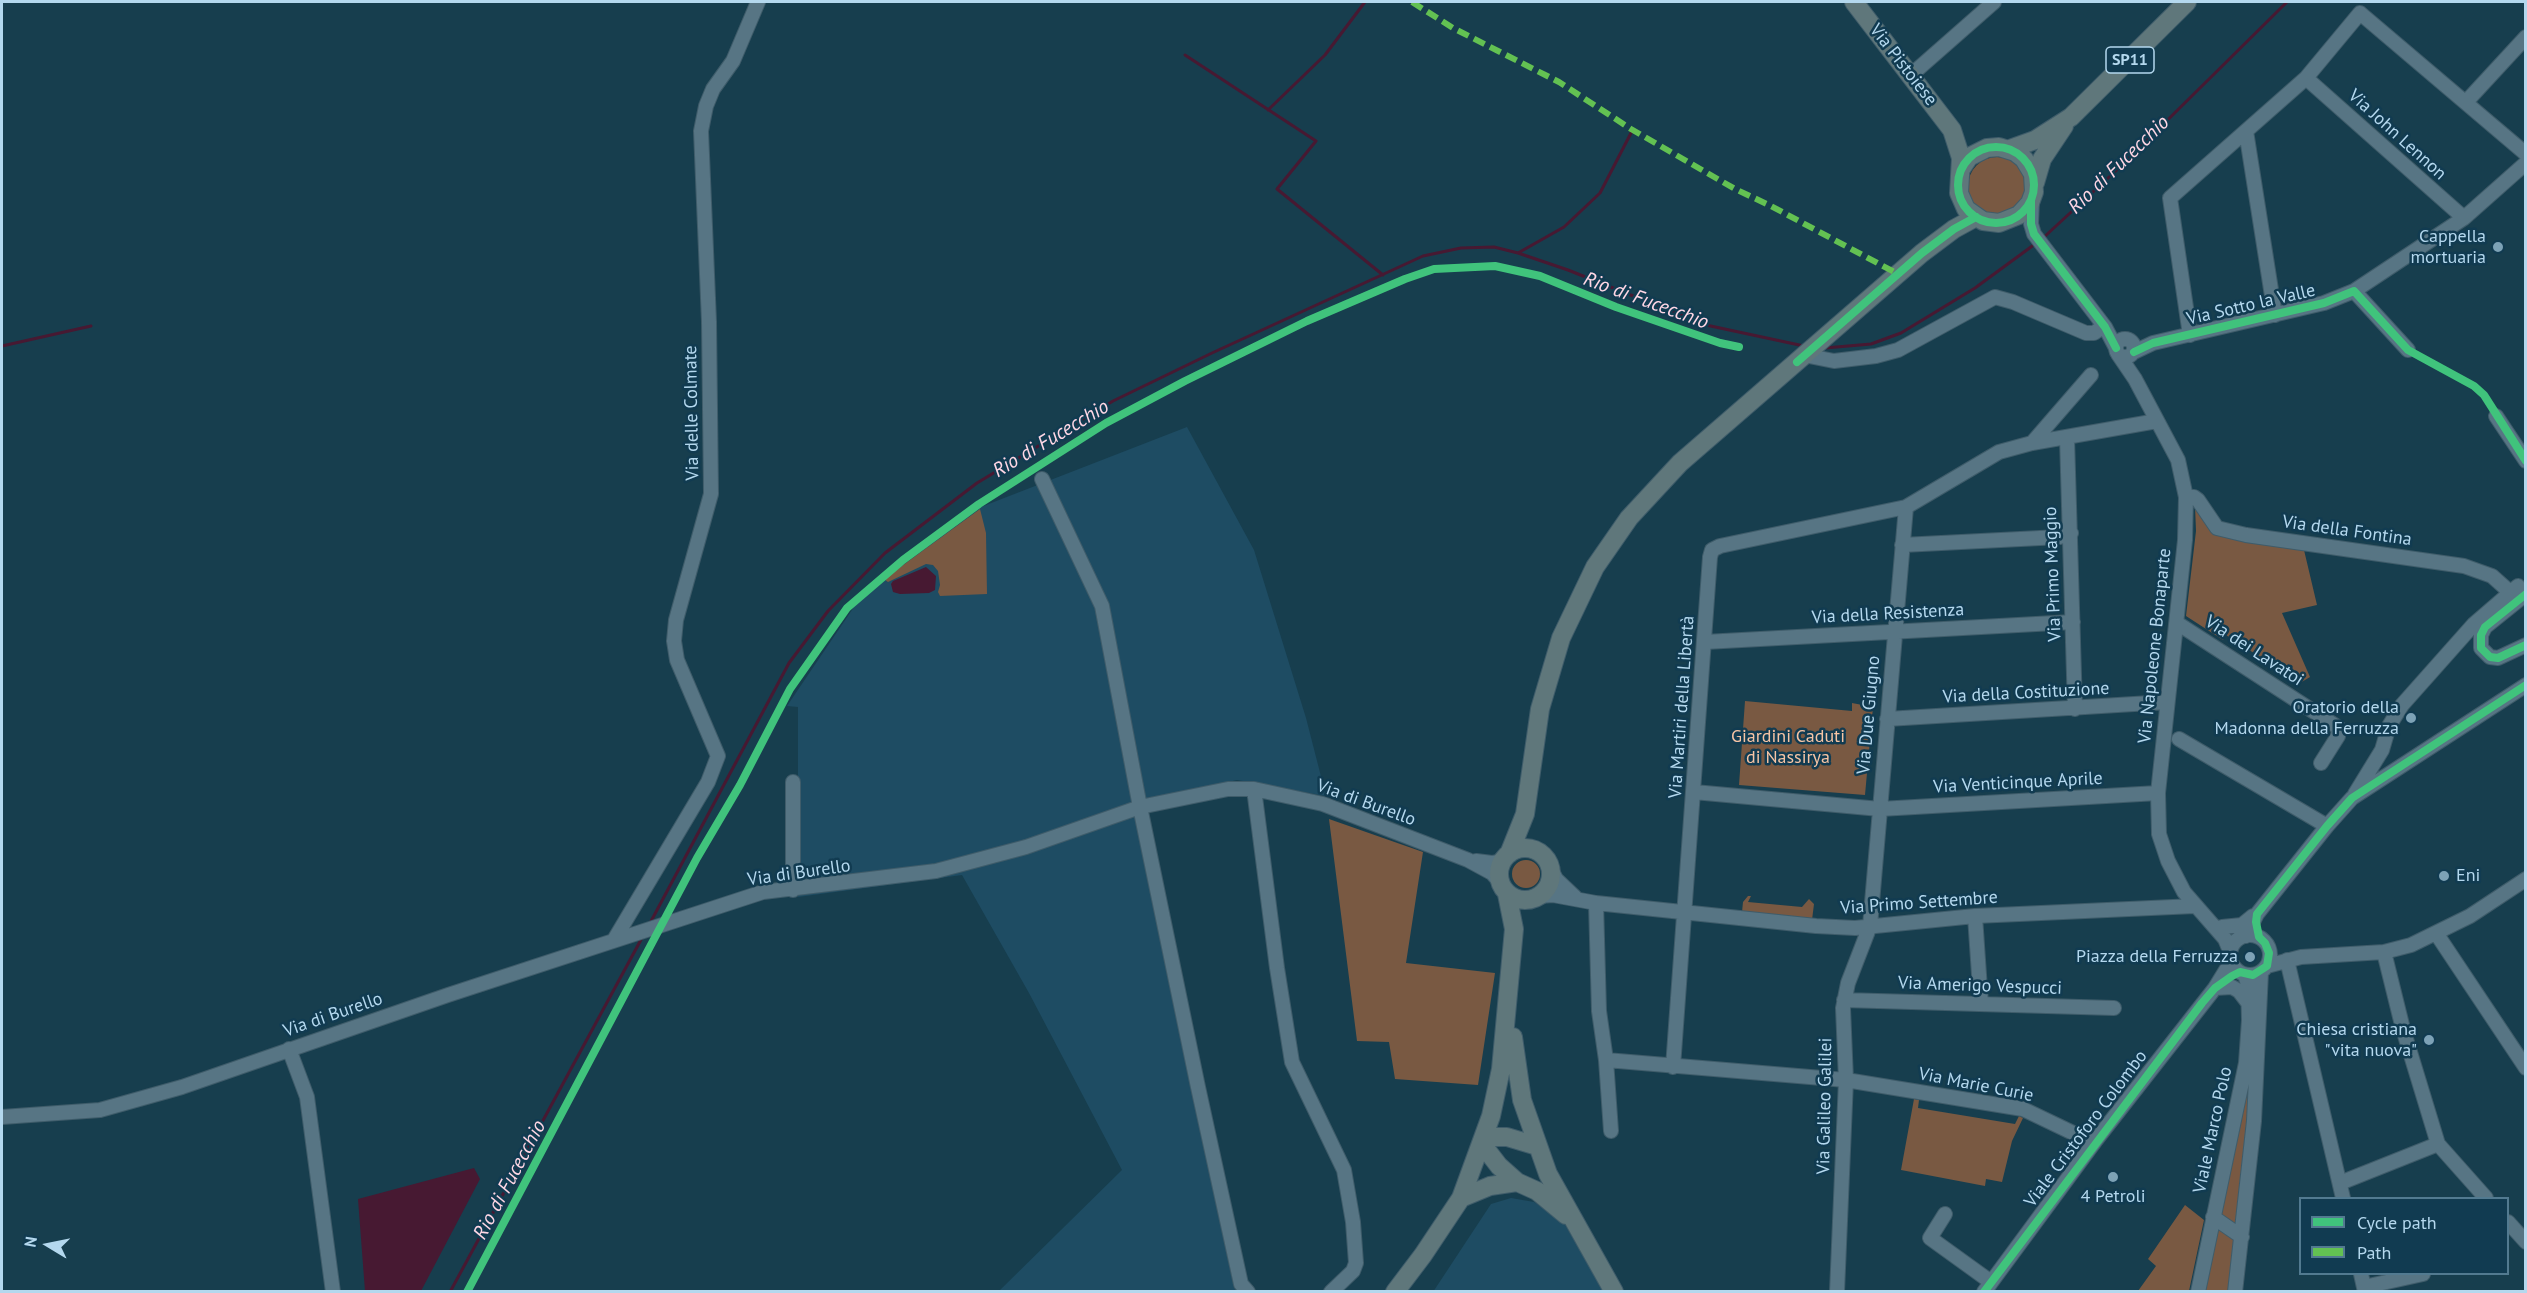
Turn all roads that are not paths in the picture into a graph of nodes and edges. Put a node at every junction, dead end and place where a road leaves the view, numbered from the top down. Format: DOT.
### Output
graph roads {
  1 [pos="758,2"];
  2 [pos="1854,2"];
  3 [pos="1995,2"];
  4 [pos="2187,2"];
  5 [pos="2526,37"];
  6 [pos="1911,75"];
  7 [pos="2306,78"];
  8 [pos="2466,102"];
  9 [pos="2070,117"];
  10 [pos="1952,130"];
  11 [pos="2246,132"];
  12 [pos="2002,148"];
  13 [pos="2526,154"];
  14 [pos="2524,167"];
  15 [pos="1961,169"];
  16 [pos="2033,192"];
  17 [pos="1960,198"];
  18 [pos="1976,218"];
  19 [pos="2463,218"];
  20 [pos="1999,223"];
  21 [pos="2034,234"];
  22 [pos="1922,253"];
  23 [pos="2354,291"];
  24 [pos="2275,315"];
  25 [pos="2104,326"];
  26 [pos="2190,335"];
  27 [pos="2131,346"];
  28 [pos="2408,350"];
  29 [pos="2117,351"];
  30 [pos="1800,358"];
  31 [pos="2091,375"];
  32 [pos="2134,379"];
  33 [pos="2496,416"];
  34 [pos="2157,421"];
  35 [pos="2067,438"];
  36 [pos="2032,443"];
  37 [pos="2526,461"];
  38 [pos="1042,479"];
  39 [pos="2186,497"];
  40 [pos="1906,507"];
  41 [pos="2070,533"];
  42 [pos="1902,545"];
  43 [pos="2518,591"];
  44 [pos="2073,622"];
  45 [pos="2177,623"];
  46 [pos="1894,632"];
  47 [pos="1705,642"];
  48 [pos="2526,645"];
  49 [pos="2526,685"];
  50 [pos="2167,702"];
  51 [pos="2075,710"];
  52 [pos="1887,719"];
  53 [pos="2179,739"];
  54 [pos="2321,763"];
  55 [pos="793,782"];
  56 [pos="1254,789"];
  57 [pos="1694,792"];
  58 [pos="2158,793"];
  59 [pos="2352,798"];
  60 [pos="1140,807"];
  61 [pos="1880,808"];
  62 [pos="1525,814"];
  63 [pos="2327,826"];
  64 [pos="1506,857"];
  65 [pos="1543,857"];
  66 [pos="1468,860"];
  67 [pos="2526,879"];
  68 [pos="1503,887"];
  69 [pos="793,890"];
  70 [pos="2184,892"];
  71 [pos="1536,897"];
  72 [pos="1576,898"];
  73 [pos="1596,903"];
  74 [pos="2157,907"];
  75 [pos="2200,911"];
  76 [pos="1684,912"];
  77 [pos="2257,914"];
  78 [pos="1975,916"];
  79 [pos="1870,926"];
  80 [pos="2222,927"];
  81 [pos="1514,929"];
  82 [pos="2436,933"];
  83 [pos="2253,939"];
  84 [pos="614,940"];
  85 [pos="2384,952"];
  86 [pos="2294,958"];
  87 [pos="2237,965"];
  88 [pos="2264,969"];
  89 [pos="2215,988"];
  90 [pos="1509,991"];
  91 [pos="1844,1000"];
  92 [pos="1981,1004"];
  93 [pos="2249,1004"];
  94 [pos="2114,1008"];
  95 [pos="289,1049"];
  96 [pos="1606,1060"];
  97 [pos="1674,1067"];
  98 [pos="2526,1068"];
  99 [pos="1846,1080"];
  100 [pos="2,1117"];
  101 [pos="1611,1131"];
  102 [pos="2094,1143"];
  103 [pos="2438,1143"];
  104 [pos="1482,1144"];
  105 [pos="1537,1146"];
  106 [pos="1517,1182"];
  107 [pos="2340,1183"];
  108 [pos="2343,1197"];
  109 [pos="2485,1197"];
  110 [pos="1461,1198"];
  111 [pos="1944,1214"];
  112 [pos="2212,1216"];
  113 [pos="1573,1220"];
  114 [pos="2509,1223"];
  115 [pos="2242,1236"];
  116 [pos="2526,1242"];
  117 [pos="2417,1275"];
  118 [pos="2363,1284"];
  119 [pos="1988,1287"];
  120 [pos="333,1292"];
  121 [pos="1248,1292"];
  122 [pos="1331,1292"];
  123 [pos="1395,1292"];
  124 [pos="1614,1292"];
  125 [pos="1837,1292"];
  126 [pos="2198,1292"];
  127 [pos="2235,1292"];
  1 -- 84 [label="street, Via delle Colmate"];
  2 -- 6 [label="main road, Via Pistoiese"];
  3 -- 6 [label="street"];
  4 -- 9 [label="main road, SP11"];
  5 -- 8 [label="street"];
  6 -- 10 [label="main road, Via Pistoiese"];
  7 -- 8 [label="street"];
  7 -- 11 [label="street"];
  7 -- 19 [label="street, Via John Lennon"];
  8 -- 13 [label="street"];
  9 -- 12 [label="main road, SP11"];
  9 -- 16 [label="main road"];
  10 -- 12 [label="main road, Via Pistoiese"];
  10 -- 15 [label="main road, Via Pistoiese"];
  11 -- 24 [label="street"];
  11 -- 26 [label="street"];
  12 -- 15 [label="main road"];
  12 -- 16 [label="main road"];
  14 -- 19 [label="street, Via Sotto la Valle"];
  15 -- 17 [label="main road"];
  16 -- 20 [label="main road"];
  16 -- 21 [label="street"];
  17 -- 18 [label="main road"];
  17 -- 22 [label="main road"];
  18 -- 20 [label="main road"];
  18 -- 22 [label="main road"];
  19 -- 23 [label="street, Via Sotto la Valle"];
  20 -- 21 [label="street"];
  21 -- 25 [label="street, Via Napoleone Bonaparte"];
  22 -- 30 [label="main road"];
  23 -- 24 [label="street, Via Sotto la Valle"];
  23 -- 28 [label="street"];
  24 -- 26 [label="street, Via Sotto la Valle"];
  25 -- 27 [label="street, Via Napoleone Bonaparte"];
  25 -- 29 [label="street, Via Napoleone Bonaparte"];
  25 -- 30 [label="street"];
  26 -- 27 [label="street, Via Sotto la Valle"];
  27 -- 29 [label="street"];
  27 -- 32 [label="street, Via Napoleone Bonaparte"];
  29 -- 32 [label="street, Via Napoleone Bonaparte"];
  30 -- 62 [label="main road"];
  31 -- 36 [label="street"];
  32 -- 34 [label="street, Via Napoleone Bonaparte"];
  33 -- 37 [label="street"];
  34 -- 35 [label="street"];
  34 -- 39 [label="street, Via Napoleone Bonaparte"];
  35 -- 36 [label="street"];
  35 -- 41 [label="street, Via Primo Maggio"];
  36 -- 40 [label="street"];
  38 -- 60 [label="street"];
  39 -- 43 [label="street, Via della Fontina"];
  39 -- 45 [label="street, Via Napoleone Bonaparte"];
  40 -- 42 [label="street, Via Due Giugno"];
  40 -- 47 [label="street, Via Martiri della Libertà"];
  41 -- 42 [label="street"];
  41 -- 44 [label="street, Via Primo Maggio"];
  42 -- 46 [label="street, Via Due Giugno"];
  43 -- 48 [label="street"];
  43 -- 59 [label="street"];
  44 -- 46 [label="street, Via della Resistenza"];
  44 -- 51 [label="street, Via Primo Maggio"];
  45 -- 50 [label="street, Via Napoleone Bonaparte"];
  45 -- 54 [label="street, Via dei Lavatoi"];
  46 -- 47 [label="street, Via della Resistenza"];
  46 -- 52 [label="street, Via Due Giugno"];
  47 -- 57 [label="street, Via Martiri della Libertà"];
  49 -- 59 [label="street"];
  50 -- 51 [label="street, Via della Costituzione"];
  50 -- 58 [label="street, Via Napoleone Bonaparte"];
  51 -- 52 [label="street, Via della Costituzione"];
  52 -- 61 [label="street, Via Due Giugno"];
  53 -- 63 [label="street"];
  55 -- 69 [label="street"];
  56 -- 60 [label="street, Via di Burello"];
  56 -- 66 [label="street, Via di Burello"];
  56 -- 122 [label="street"];
  57 -- 61 [label="street, Via Venticinque Aprile"];
  57 -- 76 [label="street, Via Martiri della Libertà"];
  58 -- 61 [label="street, Via Venticinque Aprile"];
  58 -- 70 [label="street, Via Napoleone Bonaparte"];
  59 -- 63 [label="street"];
  60 -- 69 [label="street, Via di Burello"];
  60 -- 121 [label="street"];
  61 -- 79 [label="street, Via Due Giugno"];
  62 -- 64 [label="main road"];
  62 -- 65 [label="main road"];
  63 -- 77 [label="street"];
  64 -- 65 [label="main road"];
  64 -- 66 [label="street, Via di Burello"];
  64 -- 68 [label="main road"];
  65 -- 71 [label="main road"];
  65 -- 72 [label="street"];
  66 -- 68 [label="street, Via di Burello"];
  67 -- 82 [label="street"];
  68 -- 71 [label="main road"];
  68 -- 81 [label="main road"];
  69 -- 84 [label="street, Via di Burello"];
  70 -- 74 [label="street, Via Primo Settembre"];
  70 -- 75 [label="street, Via Napoleone Bonaparte"];
  71 -- 72 [label="street"];
  71 -- 81 [label="main road"];
  72 -- 73 [label="street"];
  73 -- 76 [label="street"];
  73 -- 96 [label="street"];
  74 -- 75 [label="street, Via Primo Settembre"];
  74 -- 78 [label="street, Via Primo Settembre"];
  75 -- 80 [label="street, Via Napoleone Bonaparte"];
  75 -- 87 [label="street, Via Napoleone Bonaparte"];
  76 -- 79 [label="street, Via Primo Settembre"];
  76 -- 97 [label="street, Via Martiri della Libertà"];
  77 -- 80 [label="street"];
  77 -- 83 [label="street"];
  78 -- 79 [label="street, Via Primo Settembre"];
  78 -- 92 [label="street"];
  79 -- 91 [label="street, Via Galileo Galilei"];
  80 -- 83 [label="street, Via Napoleone Bonaparte"];
  81 -- 90 [label="main road"];
  82 -- 85 [label="street"];
  82 -- 98 [label="street"];
  83 -- 86 [label="street, Via Napoleone Bonaparte"];
  83 -- 87 [label="street"];
  83 -- 88 [label="street"];
  84 -- 95 [label="street, Via di Burello"];
  85 -- 86 [label="street"];
  85 -- 103 [label="street"];
  86 -- 88 [label="street"];
  86 -- 107 [label="street"];
  87 -- 88 [label="street"];
  87 -- 89 [label="street, Viale Cristoforo Colombo"];
  87 -- 93 [label="street, Viale Marco Polo"];
  88 -- 115 [label="street, Viale Marco Polo"];
  89 -- 93 [label="street"];
  89 -- 102 [label="street, Viale Cristoforo Colombo"];
  90 -- 104 [label="main road"];
  90 -- 105 [label="main road"];
  91 -- 92 [label="street, Via Amerigo Vespucci"];
  91 -- 99 [label="street, Via Galileo Galilei"];
  92 -- 94 [label="street, Via Amerigo Vespucci"];
  93 -- 112 [label="street, Viale Marco Polo"];
  95 -- 100 [label="street, Via di Burello"];
  95 -- 120 [label="street"];
  96 -- 97 [label="street, Via Marie Curie"];
  96 -- 101 [label="street"];
  97 -- 99 [label="street, Via Marie Curie"];
  99 -- 102 [label="street, Via Marie Curie"];
  99 -- 125 [label="street, Via Galileo Galilei"];
  102 -- 119 [label="street, Viale Cristoforo Colombo"];
  103 -- 107 [label="street"];
  103 -- 109 [label="street"];
  104 -- 105 [label="main road"];
  104 -- 106 [label="main road"];
  104 -- 110 [label="main road"];
  105 -- 113 [label="main road"];
  106 -- 110 [label="main road"];
  106 -- 113 [label="main road"];
  107 -- 108 [label="street"];
  110 -- 123 [label="main road"];
  111 -- 119 [label="street"];
  112 -- 115 [label="street"];
  112 -- 126 [label="street, Viale Marco Polo"];
  113 -- 124 [label="main road"];
  114 -- 116 [label="street"];
  115 -- 127 [label="street, Viale Marco Polo"];
  117 -- 118 [label="street"];
}
